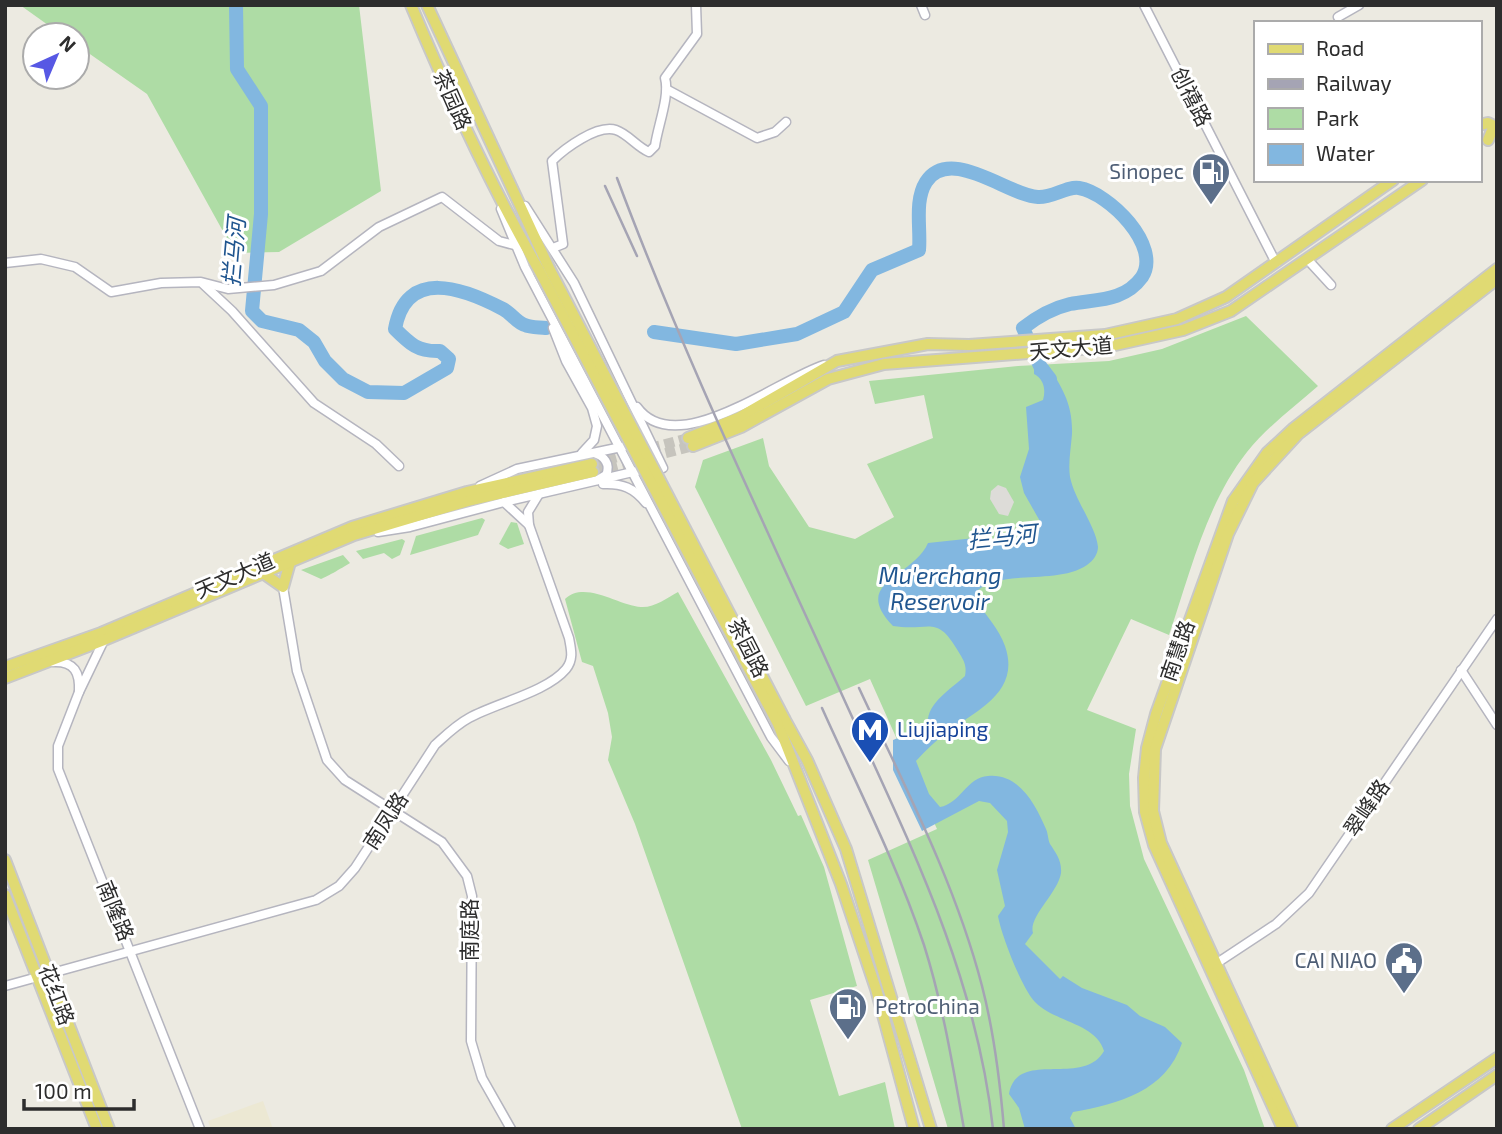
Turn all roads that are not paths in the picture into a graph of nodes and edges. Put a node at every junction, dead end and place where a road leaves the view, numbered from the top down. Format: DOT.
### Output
graph roads {
  1 [pos="411,5"];
  2 [pos="427,5"];
  3 [pos="696,5"];
  4 [pos="921,5"];
  5 [pos="1144,5"];
  6 [pos="1359,5"];
  7 [pos="925,15"];
  8 [pos="1338,17"];
  9 [pos="668,90"];
  10 [pos="1497,115"];
  11 [pos="786,122"];
  12 [pos="1481,124"];
  13 [pos="1481,125"];
  14 [pos="1488,140"];
  15 [pos="1390,182"];
  16 [pos="1419,182"];
  17 [pos="513,189"];
  18 [pos="496,193"];
  19 [pos="514,244"];
  20 [pos="553,248"];
  21 [pos="1308,260"];
  22 [pos="5,263"];
  23 [pos="1276,263"];
  24 [pos="544,269"];
  25 [pos="1497,269"];
  26 [pos="1497,279"];
  27 [pos="201,282"];
  28 [pos="1331,285"];
  29 [pos="543,301"];
  30 [pos="970,351"];
  31 [pos="626,391"];
  32 [pos="599,402"];
  33 [pos="689,437"];
  34 [pos="649,440"];
  35 [pos="621,447"];
  36 [pos="582,453"];
  37 [pos="399,466"];
  38 [pos="663,468"];
  39 [pos="633,472"];
  40 [pos="593,473"];
  41 [pos="467,492"];
  42 [pos="539,494"];
  43 [pos="505,502"];
  44 [pos="657,516"];
  45 [pos="529,525"];
  46 [pos="354,535"];
  47 [pos="290,562"];
  48 [pos="262,573"];
  49 [pos="283,587"];
  50 [pos="1497,619"];
  51 [pos="104,640"];
  52 [pos="47,663"];
  53 [pos="5,667"];
  54 [pos="1461,670"];
  55 [pos="5,678"];
  56 [pos="79,692"];
  57 [pos="781,722"];
  58 [pos="1497,724"];
  59 [pos="795,769"];
  60 [pos="394,810"];
  61 [pos="5,860"];
  62 [pos="5,895"];
  63 [pos="131,950"];
  64 [pos="1212,966"];
  65 [pos="42,975"];
  66 [pos="5,986"];
  67 [pos="1497,1058"];
  68 [pos="1497,1074"];
  69 [pos="1263,1085"];
  70 [pos="97,1129"];
  71 [pos="109,1129"];
  72 [pos="200,1129"];
  73 [pos="511,1129"];
  74 [pos="914,1129"];
  75 [pos="931,1129"];
  76 [pos="1278,1129"];
  77 [pos="1283,1129"];
  78 [pos="1293,1129"];
  79 [pos="1392,1129"];
  80 [pos="1419,1129"];
  1 -- 18 [label="main road, 茶园路"];
  2 -- 17 [label="main road, 茶园路"];
  3 -- 9 [label="street"];
  4 -- 7 [label="street"];
  5 -- 23 [label="street, 创禧路"];
  6 -- 8 [label="street"];
  9 -- 11 [label="street"];
  9 -- 20 [label="street"];
  10 -- 12 [label="main road"];
  13 -- 14 [label="main road"];
  15 -- 23 [label="main road, 天文大道"];
  16 -- 21 [label="main road, 天文大道"];
  17 -- 20 [label="street, 茶园路"];
  17 -- 24 [label="main road, 茶园路"];
  18 -- 19 [label="street, 茶园路"];
  18 -- 24 [label="main road, 茶园路"];
  19 -- 27 [label="street"];
  19 -- 29 [label="street, 茶园路"];
  20 -- 31 [label="street, 茶园路"];
  21 -- 28 [label="street"];
  21 -- 30 [label="main road, 天文大道"];
  22 -- 27 [label="street"];
  23 -- 30 [label="main road, 天文大道"];
  24 -- 57 [label="main road, 茶园路, bridge"];
  25 -- 64 [label="main road, 南慧路"];
  26 -- 64 [label="main road, 南慧路"];
  27 -- 37 [label="street"];
  29 -- 32 [label="street, 茶园路"];
  29 -- 36 [label="street"];
  30 -- 33 [label="main road, 天文大道"];
  30 -- 33 [label="main road, 天文大道"];
  31 -- 32 [label="street"];
  31 -- 33 [label="street"];
  31 -- 34 [label="street, 茶园路"];
  32 -- 35 [label="street, 茶园路"];
  34 -- 35 [label="street, 天文大道"];
  34 -- 38 [label="street, 茶园路"];
  35 -- 36 [label="street, 天文大道"];
  35 -- 39 [label="street, 茶园路"];
  36 -- 40 [label="street"];
  36 -- 41 [label="street, 天文大道"];
  38 -- 39 [label="street, 天文大道"];
  39 -- 40 [label="street, 天文大道"];
  39 -- 44 [label="street, 茶园路"];
  40 -- 41 [label="main road, 天文大道"];
  40 -- 42 [label="street, 天文大道"];
  40 -- 44 [label="street"];
  40 -- 46 [label="main road, 天文大道"];
  41 -- 53 [label="main road, 天文大道"];
  42 -- 43 [label="street, 天文大道"];
  42 -- 45 [label="street"];
  43 -- 45 [label="street"];
  43 -- 46 [label="street, 天文大道"];
  44 -- 59 [label="street, 茶园路"];
  45 -- 60 [label="street, 南凤路"];
  46 -- 47 [label="main road, 天文大道"];
  47 -- 48 [label="main road, 天文大道"];
  47 -- 49 [label="main road"];
  48 -- 49 [label="main road"];
  48 -- 51 [label="main road, 天文大道"];
  49 -- 60 [label="street, 南庭路"];
  50 -- 54 [label="street, 翠峰路"];
  51 -- 52 [label="main road, 天文大道"];
  51 -- 56 [label="street, 南隆路"];
  52 -- 55 [label="main road, 天文大道"];
  52 -- 56 [label="street"];
  54 -- 58 [label="street"];
  54 -- 64 [label="street, 翠峰路"];
  56 -- 63 [label="street, 南隆路"];
  57 -- 59 [label="main road, 茶园路"];
  57 -- 75 [label="main road, 茶园路"];
  59 -- 74 [label="main road, 茶园路"];
  60 -- 63 [label="street, 南凤路"];
  60 -- 73 [label="street, 南庭路"];
  61 -- 65 [label="main road, 花红路"];
  62 -- 65 [label="main road, 花红路"];
  63 -- 65 [label="street, 南凤路"];
  63 -- 72 [label="street, 南隆路"];
  64 -- 69 [label="main road, 南慧路"];
  64 -- 78 [label="main road, 南慧路"];
  65 -- 66 [label="street, 南凤路"];
  65 -- 70 [label="main road, 花红路"];
  65 -- 71 [label="main road, 花红路"];
  67 -- 79 [label="main road"];
  68 -- 80 [label="main road"];
  69 -- 76 [label="main road"];
  69 -- 77 [label="main road, 南慧路"];
}
